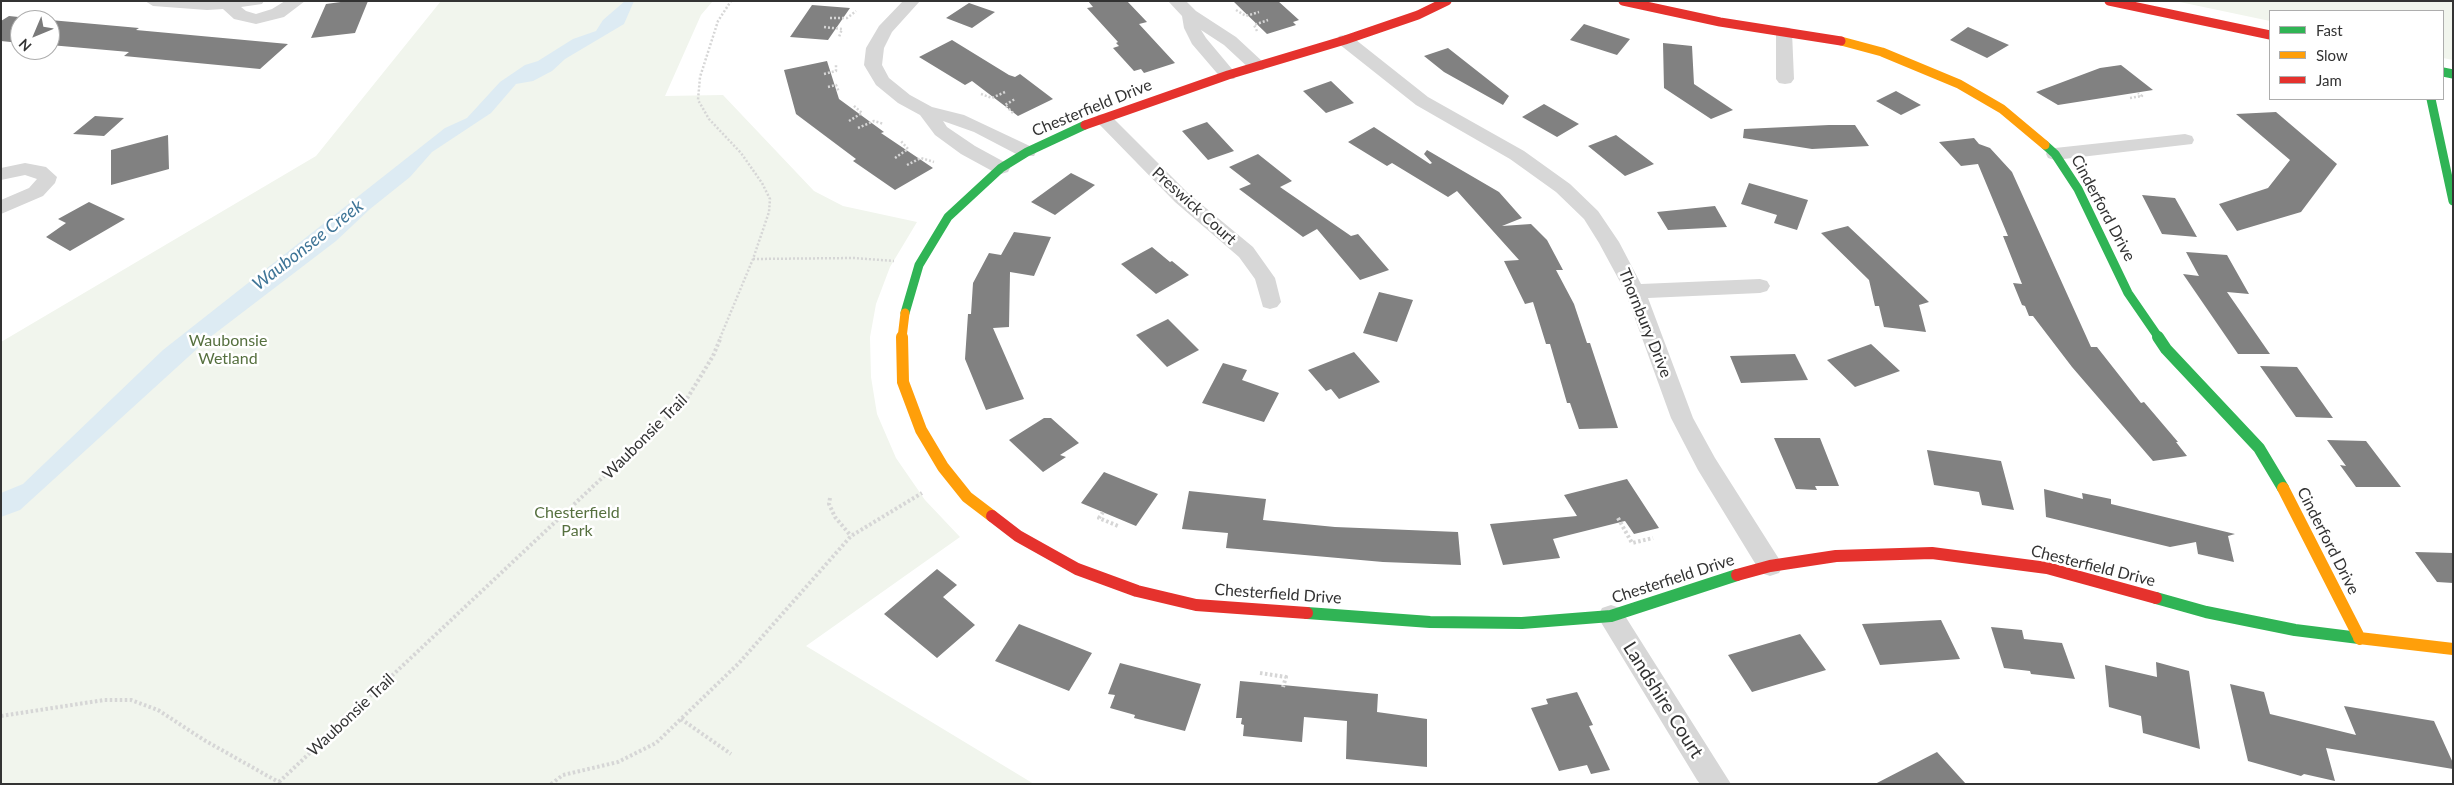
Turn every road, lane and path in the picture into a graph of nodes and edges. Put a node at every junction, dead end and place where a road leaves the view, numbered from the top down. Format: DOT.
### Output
graph roads {
  1 [pos="153,1"];
  2 [pos="256,1"];
  3 [pos="297,1"];
  4 [pos="731,1"];
  5 [pos="912,1"];
  6 [pos="1176,1"];
  7 [pos="1447,1"];
  8 [pos="1623,1"];
  9 [pos="2109,1"];
  10 [pos="230,5"];
  11 [pos="1236,10"];
  12 [pos="856,11"];
  13 [pos="1259,12"];
  14 [pos="1190,15"];
  15 [pos="830,18"];
  16 [pos="1268,20"];
  17 [pos="824,27"];
  18 [pos="1257,31"];
  19 [pos="1784,32"];
  20 [pos="2269,36"];
  21 [pos="839,37"];
  22 [pos="1345,40"];
  23 [pos="836,64"];
  24 [pos="1257,66"];
  25 [pos="824,74"];
  26 [pos="1228,75"];
  27 [pos="1785,79"];
  28 [pos="828,87"];
  29 [pos="839,92"];
  30 [pos="1005,92"];
  31 [pos="2138,93"];
  32 [pos="981,94"];
  33 [pos="2130,98"];
  34 [pos="1015,99"];
  35 [pos="2431,100"];
  36 [pos="853,105"];
  37 [pos="926,111"];
  38 [pos="1013,114"];
  39 [pos="1104,119"];
  40 [pos="849,121"];
  41 [pos="884,124"];
  42 [pos="858,128"];
  43 [pos="900,140"];
  44 [pos="2185,140"];
  45 [pos="1026,152"];
  46 [pos="2056,154"];
  47 [pos="895,158"];
  48 [pos="934,162"];
  49 [pos="908,166"];
  50 [pos="2449,167"];
  51 [pos="1001,168"];
  52 [pos="1,174"];
  53 [pos="2453,201"];
  54 [pos="1,208"];
  55 [pos="753,259"];
  56 [pos="900,261"];
  57 [pos="1760,286"];
  58 [pos="1635,291"];
  59 [pos="1270,302"];
  60 [pos="922,493"];
  61 [pos="830,498"];
  62 [pos="1103,512"];
  63 [pos="1618,518"];
  64 [pos="1118,526"];
  65 [pos="851,536"];
  66 [pos="1653,538"];
  67 [pos="1770,566"];
  68 [pos="1611,616"];
  69 [pos="2360,640"];
  70 [pos="2453,648"];
  71 [pos="1260,673"];
  72 [pos="1283,687"];
  73 [pos="1,716"];
  74 [pos="681,719"];
  75 [pos="731,754"];
  76 [pos="280,783"];
  77 [pos="551,784"];
  78 [pos="1717,784"];
  1 -- 10 [label="street"];
  2 -- 10 [label="street"];
  3 -- 10 [label="street"];
  4 -- 55 [label="path, Waubonsie Trail"];
  5 -- 37 [label="street"];
  6 -- 14 [label="street"];
  7 -- 22 [label="street, Chesterfield Drive"];
  8 -- 19 [label="street, Cinderford Drive"];
  9 -- 20 [label="street"];
  11 -- 13 [label="path"];
  12 -- 15 [label="path"];
  14 -- 24 [label="street"];
  14 -- 26 [label="street"];
  16 -- 18 [label="path"];
  17 -- 21 [label="path"];
  19 -- 27 [label="street"];
  19 -- 46 [label="street, Cinderford Drive"];
  22 -- 24 [label="street, Chesterfield Drive"];
  22 -- 58 [label="street, Thornbury Drive"];
  23 -- 25 [label="path"];
  24 -- 26 [label="street, Chesterfield Drive"];
  26 -- 39 [label="street, Chesterfield Drive"];
  28 -- 29 [label="path"];
  30 -- 32 [label="path"];
  31 -- 33 [label="path"];
  34 -- 38 [label="path"];
  35 -- 50 [label="street"];
  36 -- 40 [label="path"];
  37 -- 45 [label="street"];
  37 -- 51 [label="street"];
  39 -- 45 [label="street, Chesterfield Drive"];
  39 -- 59 [label="street, Preswick Court"];
  41 -- 42 [label="path"];
  43 -- 47 [label="path"];
  44 -- 46 [label="street"];
  45 -- 51 [label="street, Chesterfield Drive"];
  46 -- 69 [label="street, Cinderford Drive"];
  48 -- 49 [label="path"];
  50 -- 53 [label="street"];
  51 -- 68 [label="street, Chesterfield Drive"];
  52 -- 54 [label="street"];
  55 -- 56 [label="path"];
  55 -- 76 [label="path, Waubonsie Trail"];
  57 -- 58 [label="street"];
  58 -- 67 [label="street, Thornbury Drive"];
  60 -- 65 [label="path"];
  61 -- 65 [label="path"];
  62 -- 64 [label="path"];
  63 -- 66 [label="path"];
  65 -- 74 [label="path"];
  67 -- 68 [label="street, Chesterfield Drive"];
  67 -- 69 [label="street, Chesterfield Drive"];
  68 -- 78 [label="street, Landshire Court"];
  69 -- 70 [label="street, Chesterfield Drive"];
  71 -- 72 [label="path"];
  73 -- 76 [label="path, Waubonsie Trail"];
  74 -- 75 [label="path"];
  74 -- 77 [label="path"];
}
